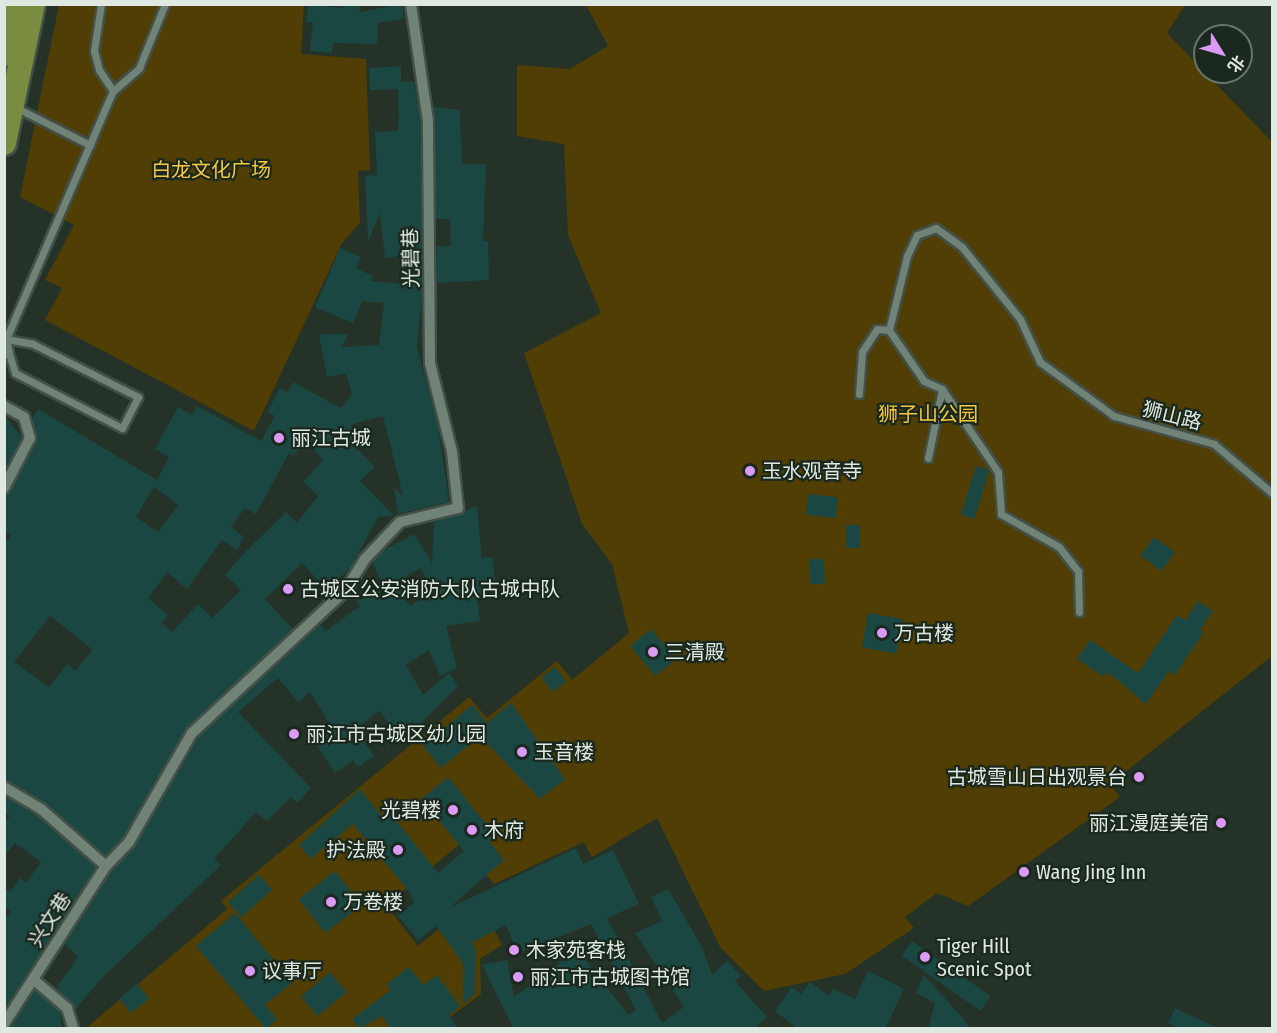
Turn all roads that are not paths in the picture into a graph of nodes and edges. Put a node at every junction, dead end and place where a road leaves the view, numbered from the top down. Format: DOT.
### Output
graph roads {
  1 [pos="15,4"];
  2 [pos="33,4"];
  3 [pos="101,4"];
  4 [pos="165,4"];
  5 [pos="411,4"];
  6 [pos="4,54"];
  7 [pos="113,91"];
  8 [pos="12,106"];
  9 [pos="4,143"];
  10 [pos="90,145"];
  11 [pos="889,330"];
  12 [pos="6,339"];
  13 [pos="7,354"];
  14 [pos="942,389"];
  15 [pos="859,393"];
  16 [pos="4,406"];
  17 [pos="928,458"];
  18 [pos="4,488"];
  19 [pos="1272,493"];
  20 [pos="458,508"];
  21 [pos="1079,612"];
  22 [pos="4,787"];
  23 [pos="106,866"];
  24 [pos="33,979"];
  25 [pos="4,1024"];
  26 [pos="73,1029"];
  1 -- 6 [label="highway"];
  2 -- 8 [label="highway"];
  3 -- 7 [label="lane"];
  4 -- 7 [label="lane"];
  5 -- 20 [label="street, 光碧巷"];
  7 -- 10 [label="lane"];
  8 -- 9 [label="highway"];
  8 -- 10 [label="lane"];
  10 -- 12 [label="lane"];
  11 -- 14 [label="lane"];
  11 -- 15 [label="lane"];
  11 -- 19 [label="lane, 狮山路"];
  12 -- 13 [label="lane"];
  12 -- 13 [label="lane"];
  14 -- 17 [label="lane"];
  14 -- 21 [label="lane"];
  16 -- 18 [label="street"];
  20 -- 23 [label="street, 兴文巷"];
  22 -- 23 [label="street"];
  23 -- 24 [label="street, 兴文巷"];
  24 -- 25 [label="street, 兴文巷"];
  24 -- 26 [label="street"];
}
